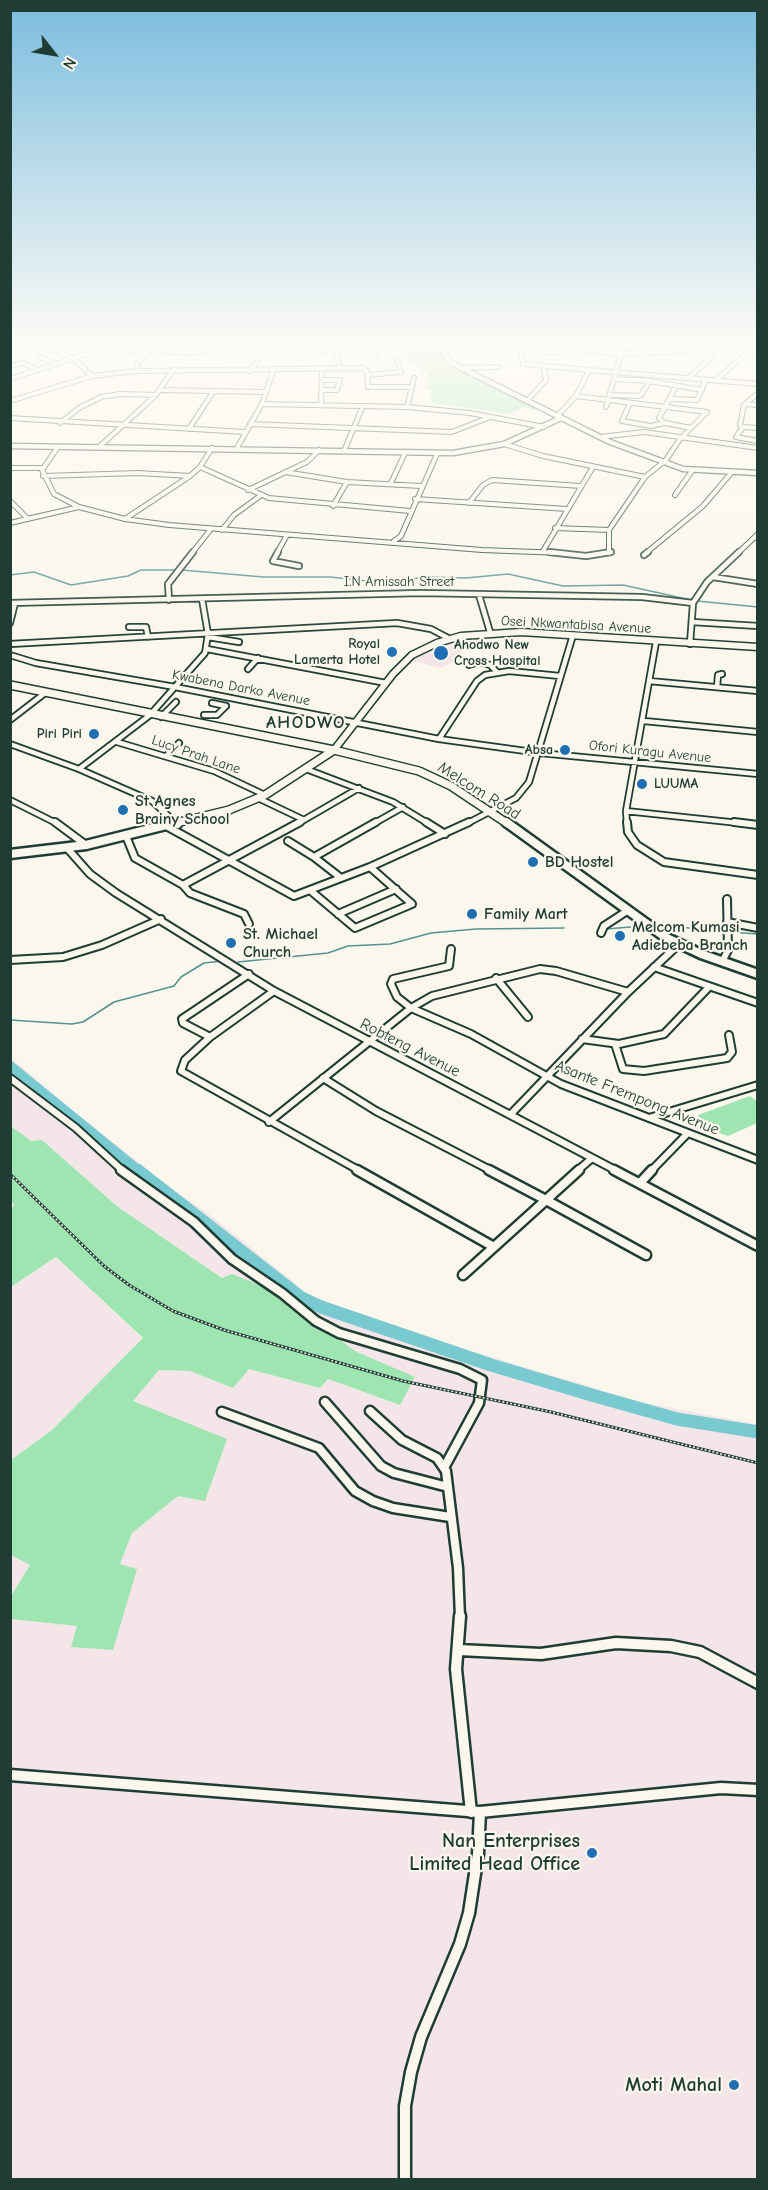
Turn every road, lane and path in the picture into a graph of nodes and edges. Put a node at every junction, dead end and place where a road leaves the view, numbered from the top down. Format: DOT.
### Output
graph roads {
  1 [pos="102,444"];
  2 [pos="239,444"];
  3 [pos="347,444"];
  4 [pos="504,444"];
  5 [pos="617,444"];
  6 [pos="678,444"];
  7 [pos="725,444"];
  8 [pos="10,446"];
  9 [pos="58,447"];
  10 [pos="99,447"];
  11 [pos="212,448"];
  12 [pos="237,448"];
  13 [pos="758,448"];
  14 [pos="319,450"];
  15 [pos="344,451"];
  16 [pos="405,453"];
  17 [pos="437,454"];
  18 [pos="662,463"];
  19 [pos="593,467"];
  20 [pos="10,468"];
  21 [pos="42,468"];
  22 [pos="197,469"];
  23 [pos="692,471"];
  24 [pos="285,472"];
  25 [pos="732,472"];
  26 [pos="758,473"];
  27 [pos="43,476"];
  28 [pos="190,476"];
  29 [pos="645,477"];
  30 [pos="347,482"];
  31 [pos="391,483"];
  32 [pos="421,486"];
  33 [pos="580,486"];
  34 [pos="248,490"];
  35 [pos="675,495"];
  36 [pos="260,496"];
  37 [pos="415,499"];
  38 [pos="10,501"];
  39 [pos="470,502"];
  40 [pos="333,506"];
  41 [pos="79,507"];
  42 [pos="567,509"];
  43 [pos="410,512"];
  44 [pos="28,519"];
  45 [pos="124,519"];
  46 [pos="10,523"];
  47 [pos="555,528"];
  48 [pos="211,529"];
  49 [pos="222,530"];
  50 [pos="609,530"];
  51 [pos="758,534"];
  52 [pos="287,535"];
  53 [pos="399,540"];
  54 [pos="393,541"];
  55 [pos="404,543"];
  56 [pos="543,551"];
  57 [pos="644,555"];
  58 [pos="299,566"];
  59 [pos="713,577"];
  60 [pos="758,584"];
  61 [pos="479,594"];
  62 [pos="202,599"];
  63 [pos="168,600"];
  64 [pos="13,603"];
  65 [pos="693,603"];
  66 [pos="692,622"];
  67 [pos="10,623"];
  68 [pos="758,626"];
  69 [pos="129,627"];
  70 [pos="490,632"];
  71 [pos="208,635"];
  72 [pos="573,635"];
  73 [pos="148,637"];
  74 [pos="450,639"];
  75 [pos="239,642"];
  76 [pos="656,642"];
  77 [pos="10,644"];
  78 [pos="690,644"];
  79 [pos="758,647"];
  80 [pos="207,649"];
  81 [pos="10,655"];
  82 [pos="258,658"];
  83 [pos="469,666"];
  84 [pos="248,669"];
  85 [pos="497,672"];
  86 [pos="722,674"];
  87 [pos="560,676"];
  88 [pos="650,681"];
  89 [pos="386,683"];
  90 [pos="10,685"];
  91 [pos="175,687"];
  92 [pos="717,687"];
  93 [pos="758,691"];
  94 [pos="45,693"];
  95 [pos="176,702"];
  96 [pos="212,703"];
  97 [pos="150,715"];
  98 [pos="161,717"];
  99 [pos="10,720"];
  100 [pos="644,721"];
  101 [pos="357,723"];
  102 [pos="202,726"];
  103 [pos="758,732"];
  104 [pos="439,739"];
  105 [pos="117,742"];
  106 [pos="179,743"];
  107 [pos="10,744"];
  108 [pos="334,750"];
  109 [pos="540,753"];
  110 [pos="166,756"];
  111 [pos="634,762"];
  112 [pos="79,769"];
  113 [pos="306,769"];
  114 [pos="758,774"];
  115 [pos="359,788"];
  116 [pos="262,797"];
  117 [pos="10,800"];
  118 [pos="403,807"];
  119 [pos="626,810"];
  120 [pos="492,812"];
  121 [pos="304,820"];
  122 [pos="178,825"];
  123 [pos="758,825"];
  124 [pos="168,827"];
  125 [pos="445,834"];
  126 [pos="126,836"];
  127 [pos="288,841"];
  128 [pos="86,845"];
  129 [pos="67,848"];
  130 [pos="11,854"];
  131 [pos="314,857"];
  132 [pos="227,860"];
  133 [pos="370,867"];
  134 [pos="758,875"];
  135 [pos="341,879"];
  136 [pos="183,885"];
  137 [pos="396,888"];
  138 [pos="311,891"];
  139 [pos="727,899"];
  140 [pos="627,911"];
  141 [pos="338,914"];
  142 [pos="161,919"];
  143 [pos="727,922"];
  144 [pos="249,924"];
  145 [pos="758,928"];
  146 [pos="601,933"];
  147 [pos="678,945"];
  148 [pos="451,949"];
  149 [pos="10,960"];
  150 [pos="722,962"];
  151 [pos="654,967"];
  152 [pos="249,974"];
  153 [pos="758,975"];
  154 [pos="496,978"];
  155 [pos="708,988"];
  156 [pos="274,991"];
  157 [pos="628,992"];
  158 [pos="758,1003"];
  159 [pos="411,1008"];
  160 [pos="528,1017"];
  161 [pos="729,1035"];
  162 [pos="210,1037"];
  163 [pos="582,1039"];
  164 [pos="369,1042"];
  165 [pos="615,1044"];
  166 [pos="323,1077"];
  167 [pos="547,1077"];
  168 [pos="10,1078"];
  169 [pos="758,1085"];
  170 [pos="510,1115"];
  171 [pos="649,1118"];
  172 [pos="269,1122"];
  173 [pos="687,1134"];
  174 [pos="591,1159"];
  175 [pos="758,1160"];
  176 [pos="640,1183"];
  177 [pos="546,1200"];
  178 [pos="758,1246"];
  179 [pos="494,1248"];
  180 [pos="646,1255"];
  181 [pos="463,1275"];
  182 [pos="325,1402"];
  183 [pos="370,1411"];
  184 [pos="222,1412"];
  185 [pos="445,1466"];
  186 [pos="448,1487"];
  187 [pos="450,1517"];
  188 [pos="459,1650"];
  189 [pos="758,1683"];
  190 [pos="10,1775"];
  191 [pos="758,1790"];
  192 [pos="476,1812"];
  193 [pos="405,2180"];
  1 -- 10 [label="street"];
  2 -- 12 [label="street"];
  3 -- 15 [label="street"];
  4 -- 17 [label="street"];
  4 -- 19 [label="street"];
  5 -- 18 [label="street"];
  6 -- 18 [label="street"];
  7 -- 13 [label="street"];
  8 -- 9 [label="street"];
  9 -- 10 [label="street"];
  9 -- 21 [label="street"];
  10 -- 11 [label="street"];
  11 -- 12 [label="street"];
  11 -- 22 [label="street"];
  12 -- 14 [label="street"];
  14 -- 15 [label="street"];
  14 -- 24 [label="street"];
  15 -- 16 [label="street"];
  16 -- 17 [label="street"];
  16 -- 31 [label="street"];
  17 -- 32 [label="street"];
  18 -- 23 [label="street"];
  18 -- 29 [label="street"];
  19 -- 29 [label="street"];
  19 -- 33 [label="street"];
  20 -- 21 [label="street"];
  21 -- 27 [label="street"];
  22 -- 28 [label="street"];
  22 -- 34 [label="street"];
  23 -- 25 [label="street"];
  23 -- 35 [label="street"];
  24 -- 30 [label="street"];
  24 -- 34 [label="street"];
  25 -- 26 [label="street"];
  25 -- 57 [label="street"];
  27 -- 28 [label="street"];
  27 -- 41 [label="street"];
  28 -- 45 [label="street"];
  29 -- 50 [label="street"];
  30 -- 31 [label="street"];
  30 -- 40 [label="street"];
  31 -- 32 [label="street"];
  32 -- 37 [label="street"];
  33 -- 39 [label="street"];
  33 -- 42 [label="street"];
  34 -- 36 [label="street"];
  36 -- 40 [label="street"];
  36 -- 49 [label="street"];
  37 -- 39 [label="street"];
  37 -- 43 [label="street"];
  38 -- 44 [label="street"];
  39 -- 42 [label="street"];
  40 -- 43 [label="street"];
  41 -- 44 [label="street"];
  41 -- 45 [label="street"];
  42 -- 47 [label="street"];
  43 -- 53 [label="street"];
  44 -- 46 [label="street"];
  45 -- 48 [label="street"];
  47 -- 50 [label="street"];
  47 -- 56 [label="street"];
  48 -- 49 [label="street"];
  48 -- 63 [label="street"];
  49 -- 52 [label="street"];
  50 -- 56 [label="street"];
  51 -- 59 [label="street"];
  52 -- 54 [label="street"];
  52 -- 58 [label="street"];
  53 -- 54 [label="street"];
  53 -- 55 [label="street"];
  54 -- 55 [label="street"];
  55 -- 56 [label="street"];
  59 -- 60 [label="street"];
  59 -- 65 [label="street"];
  61 -- 62 [label="street, I.N Amissah Street"];
  61 -- 65 [label="street, I.N Amissah Street"];
  61 -- 70 [label="street"];
  62 -- 63 [label="street, I.N Amissah Street"];
  62 -- 71 [label="street"];
  63 -- 64 [label="street, I.N Amissah Street"];
  64 -- 67 [label="street"];
  65 -- 66 [label="street"];
  66 -- 68 [label="street"];
  66 -- 78 [label="street"];
  69 -- 73 [label="street"];
  70 -- 72 [label="street, Osei Nkwantabisa Avenue"];
  70 -- 74 [label="street, Osei Nkwantabisa Avenue"];
  71 -- 73 [label="street"];
  71 -- 74 [label="street"];
  71 -- 75 [label="street"];
  71 -- 80 [label="street"];
  72 -- 76 [label="street, Osei Nkwantabisa Avenue"];
  72 -- 87 [label="street"];
  73 -- 77 [label="street"];
  74 -- 89 [label="street, Osei Nkwantabisa Avenue"];
  76 -- 78 [label="street, Osei Nkwantabisa Avenue"];
  76 -- 88 [label="street"];
  78 -- 79 [label="street, Osei Nkwantabisa Avenue"];
  80 -- 82 [label="street"];
  80 -- 91 [label="street"];
  81 -- 91 [label="street, Kwabena Darko Avenue"];
  82 -- 84 [label="street"];
  82 -- 89 [label="street"];
  83 -- 85 [label="street"];
  85 -- 87 [label="street"];
  85 -- 104 [label="street"];
  86 -- 92 [label="street"];
  87 -- 109 [label="street"];
  88 -- 92 [label="street"];
  88 -- 100 [label="street"];
  89 -- 101 [label="street, Osei Nkwantabisa Avenue"];
  90 -- 94 [label="main road, Melcom Road"];
  91 -- 97 [label="street"];
  91 -- 101 [label="street, Kwabena Darko Avenue"];
  92 -- 93 [label="street"];
  94 -- 97 [label="main road, Melcom Road"];
  94 -- 99 [label="street"];
  95 -- 98 [label="street"];
  96 -- 102 [label="street"];
  97 -- 98 [label="main road, Melcom Road"];
  97 -- 105 [label="street"];
  98 -- 102 [label="main road, Melcom Road"];
  100 -- 103 [label="street"];
  100 -- 111 [label="street"];
  101 -- 104 [label="street, Kwabena Darko Avenue"];
  101 -- 108 [label="street, Osei Nkwantabisa Avenue"];
  102 -- 108 [label="main road, Melcom Road"];
  104 -- 109 [label="street, Kwabena Darko Avenue"];
  105 -- 110 [label="street, Lucy Prah Lane"];
  105 -- 112 [label="street"];
  106 -- 110 [label="street"];
  107 -- 112 [label="street"];
  108 -- 113 [label="main road"];
  108 -- 120 [label="main road, Melcom Road"];
  109 -- 111 [label="street, Ofori Kuragu Avenue"];
  109 -- 120 [label="street"];
  110 -- 116 [label="street, Lucy Prah Lane"];
  111 -- 114 [label="street, Ofori Kuragu Avenue"];
  111 -- 119 [label="street"];
  112 -- 122 [label="street"];
  113 -- 115 [label="street"];
  113 -- 116 [label="main road"];
  115 -- 118 [label="street"];
  115 -- 121 [label="street"];
  116 -- 121 [label="street, Lucy Prah Lane"];
  116 -- 122 [label="main road"];
  117 -- 128 [label="street"];
  118 -- 125 [label="street"];
  118 -- 131 [label="street"];
  119 -- 123 [label="street"];
  119 -- 134 [label="street"];
  120 -- 125 [label="street"];
  120 -- 140 [label="main road, Melcom Road"];
  121 -- 132 [label="street"];
  122 -- 124 [label="main road"];
  124 -- 126 [label="main road"];
  124 -- 132 [label="street"];
  125 -- 133 [label="street"];
  126 -- 128 [label="main road"];
  126 -- 136 [label="street"];
  127 -- 131 [label="street"];
  128 -- 129 [label="main road"];
  129 -- 130 [label="main road"];
  129 -- 142 [label="street, Robteng Avenue"];
  131 -- 135 [label="street"];
  132 -- 136 [label="street"];
  132 -- 138 [label="street"];
  133 -- 135 [label="street"];
  133 -- 137 [label="street"];
  135 -- 138 [label="street"];
  136 -- 144 [label="street"];
  137 -- 141 [label="street"];
  137 -- 141 [label="street"];
  138 -- 141 [label="street"];
  139 -- 143 [label="street"];
  140 -- 146 [label="street"];
  140 -- 147 [label="main road, Melcom Road"];
  142 -- 149 [label="street"];
  142 -- 152 [label="street, Robteng Avenue"];
  143 -- 145 [label="street"];
  143 -- 150 [label="street"];
  147 -- 150 [label="main road, Melcom Road"];
  147 -- 151 [label="street"];
  148 -- 159 [label="street"];
  150 -- 153 [label="main road, Melcom Road"];
  151 -- 155 [label="street"];
  151 -- 157 [label="street"];
  152 -- 156 [label="street, Robteng Avenue"];
  152 -- 162 [label="street"];
  154 -- 157 [label="street"];
  154 -- 159 [label="street"];
  154 -- 160 [label="street"];
  155 -- 158 [label="street"];
  155 -- 165 [label="street"];
  156 -- 162 [label="street"];
  156 -- 164 [label="street, Robteng Avenue"];
  157 -- 163 [label="street"];
  159 -- 164 [label="street"];
  159 -- 167 [label="street, Asante Frempong Avenue"];
  161 -- 165 [label="street"];
  162 -- 172 [label="street"];
  163 -- 165 [label="street"];
  163 -- 167 [label="street"];
  164 -- 166 [label="street"];
  164 -- 170 [label="street, Robteng Avenue"];
  166 -- 172 [label="street"];
  166 -- 177 [label="street"];
  167 -- 170 [label="street"];
  167 -- 171 [label="street, Asante Frempong Avenue"];
  168 -- 185 [label="street"];
  169 -- 171 [label="street"];
  170 -- 174 [label="street, Robteng Avenue"];
  171 -- 173 [label="street, Asante Frempong Avenue"];
  172 -- 179 [label="street"];
  173 -- 175 [label="street, Asante Frempong Avenue"];
  173 -- 176 [label="street"];
  174 -- 176 [label="street, Robteng Avenue"];
  174 -- 177 [label="street"];
  176 -- 178 [label="street, Robteng Avenue"];
  177 -- 179 [label="street"];
  177 -- 180 [label="street"];
  179 -- 181 [label="street"];
  182 -- 186 [label="street"];
  183 -- 185 [label="street"];
  184 -- 187 [label="street"];
  185 -- 186 [label="street"];
  186 -- 187 [label="street"];
  187 -- 188 [label="street"];
  188 -- 189 [label="street"];
  188 -- 192 [label="street"];
  190 -- 192 [label="street"];
  191 -- 192 [label="street"];
  192 -- 193 [label="street"];
}
